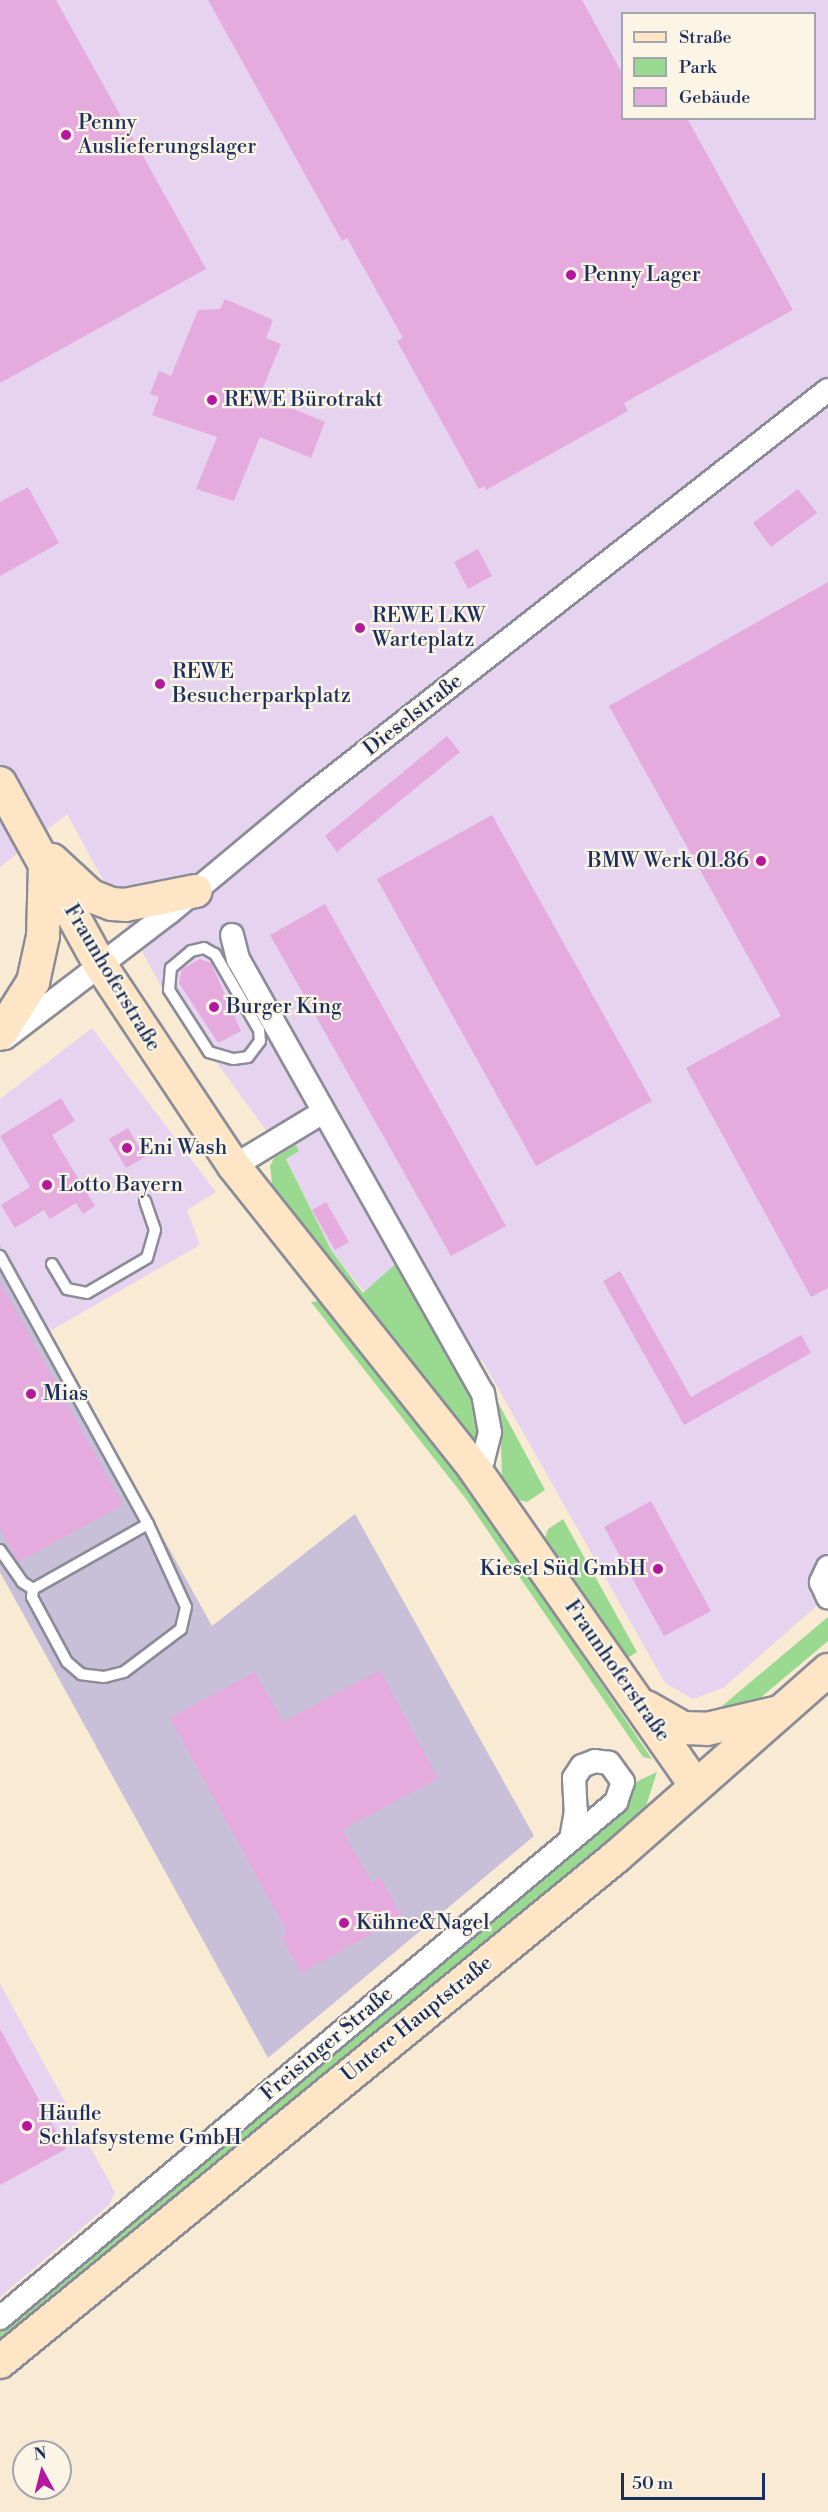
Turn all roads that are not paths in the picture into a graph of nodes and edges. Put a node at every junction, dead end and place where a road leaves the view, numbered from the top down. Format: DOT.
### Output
graph roads {
  1 [pos="828,390"];
  2 [pos="0,783"];
  3 [pos="28,835"];
  4 [pos="45,865"];
  5 [pos="196,891"];
  6 [pos="232,935"];
  7 [pos="99,963"];
  8 [pos="0,1034"];
  9 [pos="0,1042"];
  10 [pos="248,1057"];
  11 [pos="323,1112"];
  12 [pos="234,1166"];
  13 [pos="145,1201"];
  14 [pos="0,1256"];
  15 [pos="52,1264"];
  16 [pos="474,1468"];
  17 [pos="148,1524"];
  18 [pos="0,1550"];
  19 [pos="828,1567"];
  20 [pos="33,1589"];
  21 [pos="828,1599"];
  22 [pos="828,1670"];
  23 [pos="638,1701"];
  24 [pos="778,1713"];
  25 [pos="696,1786"];
  26 [pos="571,1840"];
  27 [pos="0,2318"];
  28 [pos="0,2362"];
  1 -- 5 [label="street, Dieselstraße"];
  2 -- 3 [label="main road, Fraunhoferstraße"];
  3 -- 4 [label="main road, Fraunhoferstraße"];
  3 -- 5 [label="main road"];
  4 -- 7 [label="main road, Fraunhoferstraße"];
  4 -- 8 [label="main road"];
  5 -- 7 [label="street, Dieselstraße"];
  6 -- 11 [label="street"];
  7 -- 9 [label="street, Dieselstraße"];
  7 -- 12 [label="main road, Fraunhoferstraße"];
  10 -- 10 [label="lane"];
  11 -- 12 [label="street"];
  11 -- 16 [label="street"];
  12 -- 16 [label="main road, Fraunhoferstraße"];
  13 -- 15 [label="lane"];
  14 -- 17 [label="lane"];
  16 -- 23 [label="main road, Fraunhoferstraße"];
  17 -- 20 [label="lane"];
  17 -- 20 [label="lane"];
  18 -- 20 [label="lane"];
  19 -- 21 [label="street"];
  22 -- 24 [label="main road, Untere Hauptstraße"];
  23 -- 24 [label="main road"];
  23 -- 25 [label="main road, Fraunhoferstraße"];
  24 -- 25 [label="main road, Untere Hauptstraße"];
  25 -- 28 [label="main road, Untere Hauptstraße"];
  26 -- 27 [label="street, Freisinger Straße"];
}
